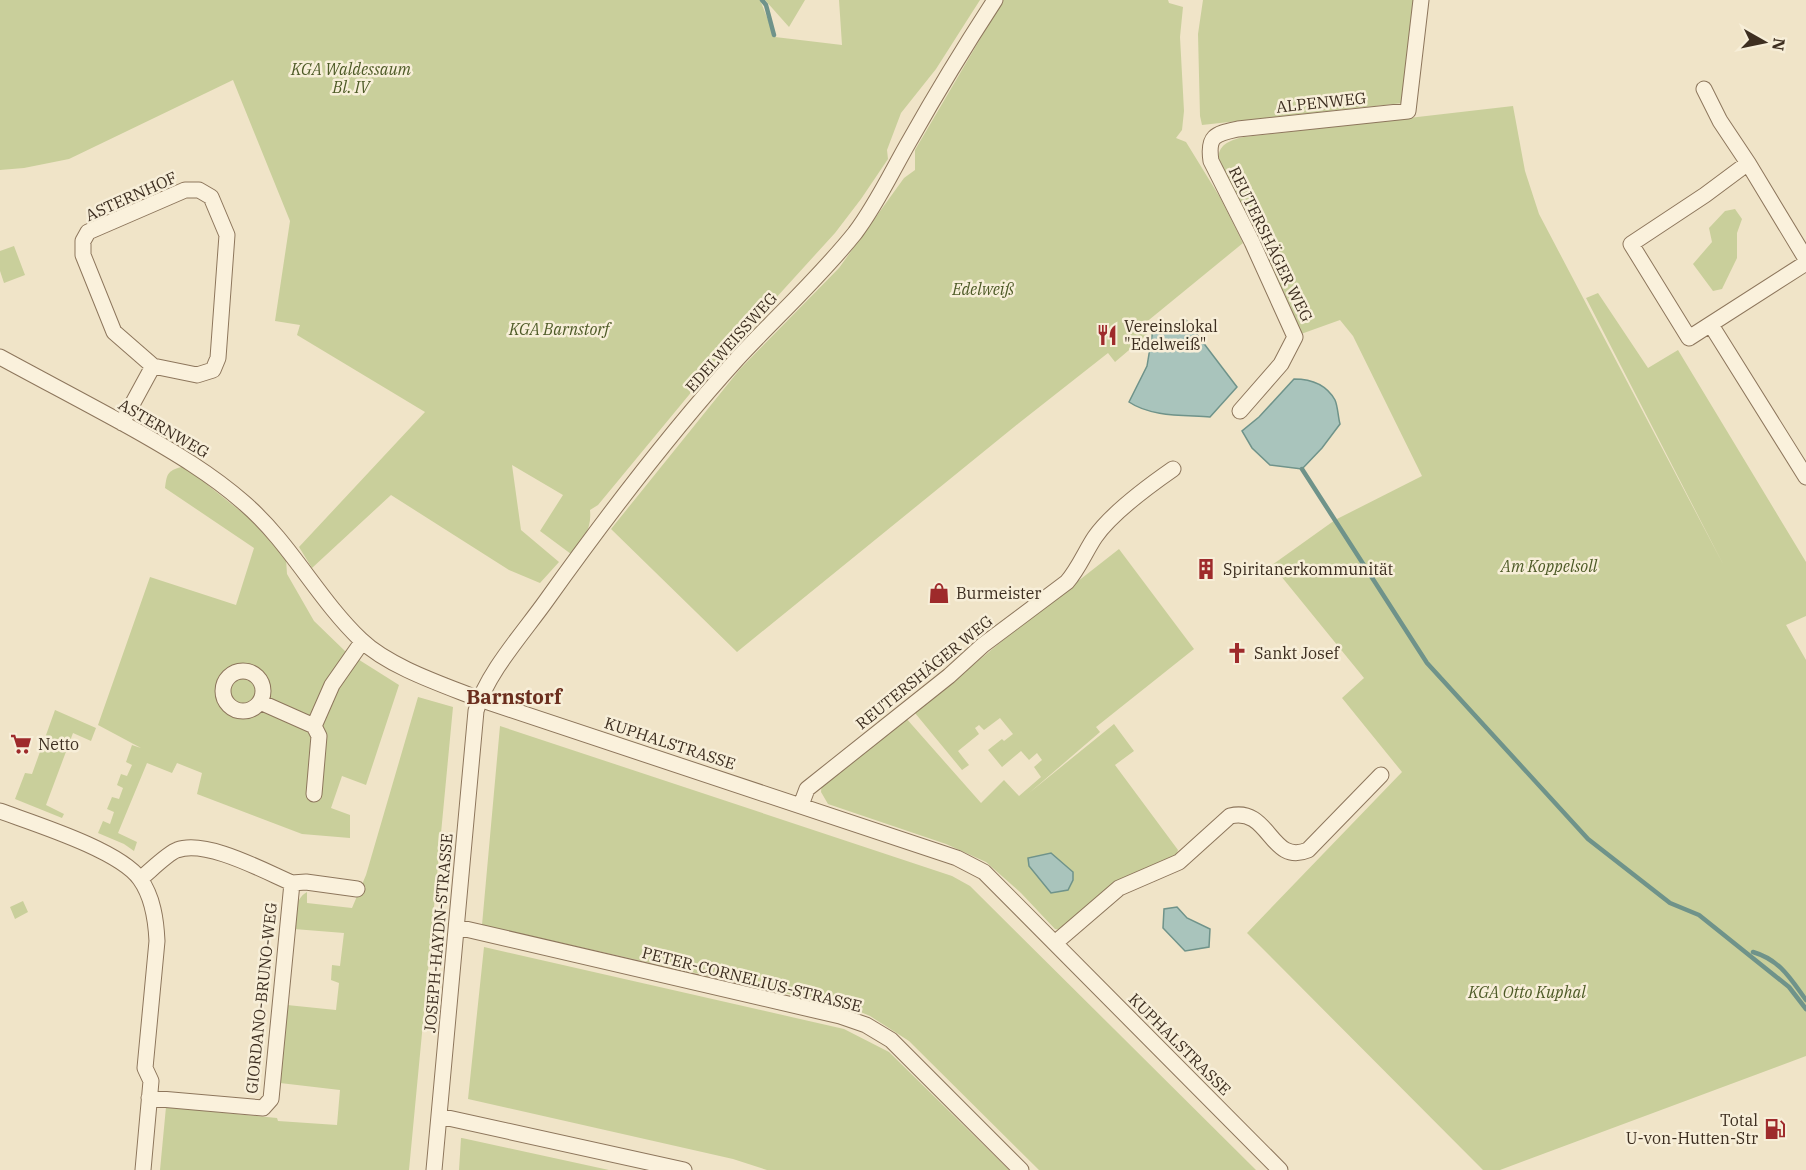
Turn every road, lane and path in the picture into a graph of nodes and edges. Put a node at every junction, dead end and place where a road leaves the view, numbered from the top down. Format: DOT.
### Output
graph roads {
  1 [pos="995,0"];
  2 [pos="1421,0"];
  3 [pos="1704,89"];
  4 [pos="1238,129"];
  5 [pos="1748,163"];
  6 [pos="1806,261"];
  7 [pos="1711,325"];
  8 [pos="0,357"];
  9 [pos="153,366"];
  10 [pos="1240,411"];
  11 [pos="122,423"];
  12 [pos="1173,469"];
  13 [pos="1806,477"];
  14 [pos="292,554"];
  15 [pos="362,642"];
  16 [pos="479,699"];
  17 [pos="260,702"];
  18 [pos="314,726"];
  19 [pos="1381,775"];
  20 [pos="314,794"];
  21 [pos="801,805"];
  22 [pos="0,811"];
  23 [pos="140,879"];
  24 [pos="292,883"];
  25 [pos="357,889"];
  26 [pos="457,927"];
  27 [pos="1055,943"];
  28 [pos="149,1098"];
  29 [pos="439,1116"];
  30 [pos="142,1170"];
  31 [pos="434,1170"];
  32 [pos="684,1170"];
  33 [pos="1021,1170"];
  34 [pos="1280,1170"];
  1 -- 16 [label="street, EDELWEISSWEG"];
  2 -- 4 [label="street, ALPENWEG"];
  3 -- 5 [label="street"];
  4 -- 10 [label="street, REUTERSHÄGER WEG"];
  5 -- 6 [label="street"];
  5 -- 7 [label="street"];
  6 -- 7 [label="street"];
  7 -- 13 [label="street"];
  8 -- 11 [label="street, ASTERNWEG"];
  9 -- 9 [label="street, ASTERNHOF"];
  9 -- 11 [label="street"];
  11 -- 14 [label="street, ASTERNWEG"];
  12 -- 21 [label="street, REUTERSHÄGER WEG"];
  14 -- 15 [label="street, KUPHALSTRASSE"];
  15 -- 16 [label="street, KUPHALSTRASSE"];
  15 -- 18 [label="street"];
  16 -- 21 [label="street, KUPHALSTRASSE"];
  16 -- 26 [label="street, JOSEPH-HAYDN-STRASSE"];
  17 -- 18 [label="street"];
  18 -- 20 [label="street"];
  19 -- 27 [label="street"];
  21 -- 27 [label="street, KUPHALSTRASSE"];
  22 -- 23 [label="street"];
  23 -- 24 [label="street, GIORDANO-BRUNO-WEG"];
  23 -- 28 [label="street"];
  24 -- 25 [label="street, GIORDANO-BRUNO-WEG"];
  24 -- 28 [label="street, GIORDANO-BRUNO-WEG"];
  26 -- 29 [label="street, JOSEPH-HAYDN-STRASSE"];
  26 -- 33 [label="street, PETER-CORNELIUS-STRASSE"];
  27 -- 34 [label="street, KUPHALSTRASSE"];
  28 -- 30 [label="street"];
  29 -- 31 [label="street, JOSEPH-HAYDN-STRASSE"];
  29 -- 32 [label="street"];
}
